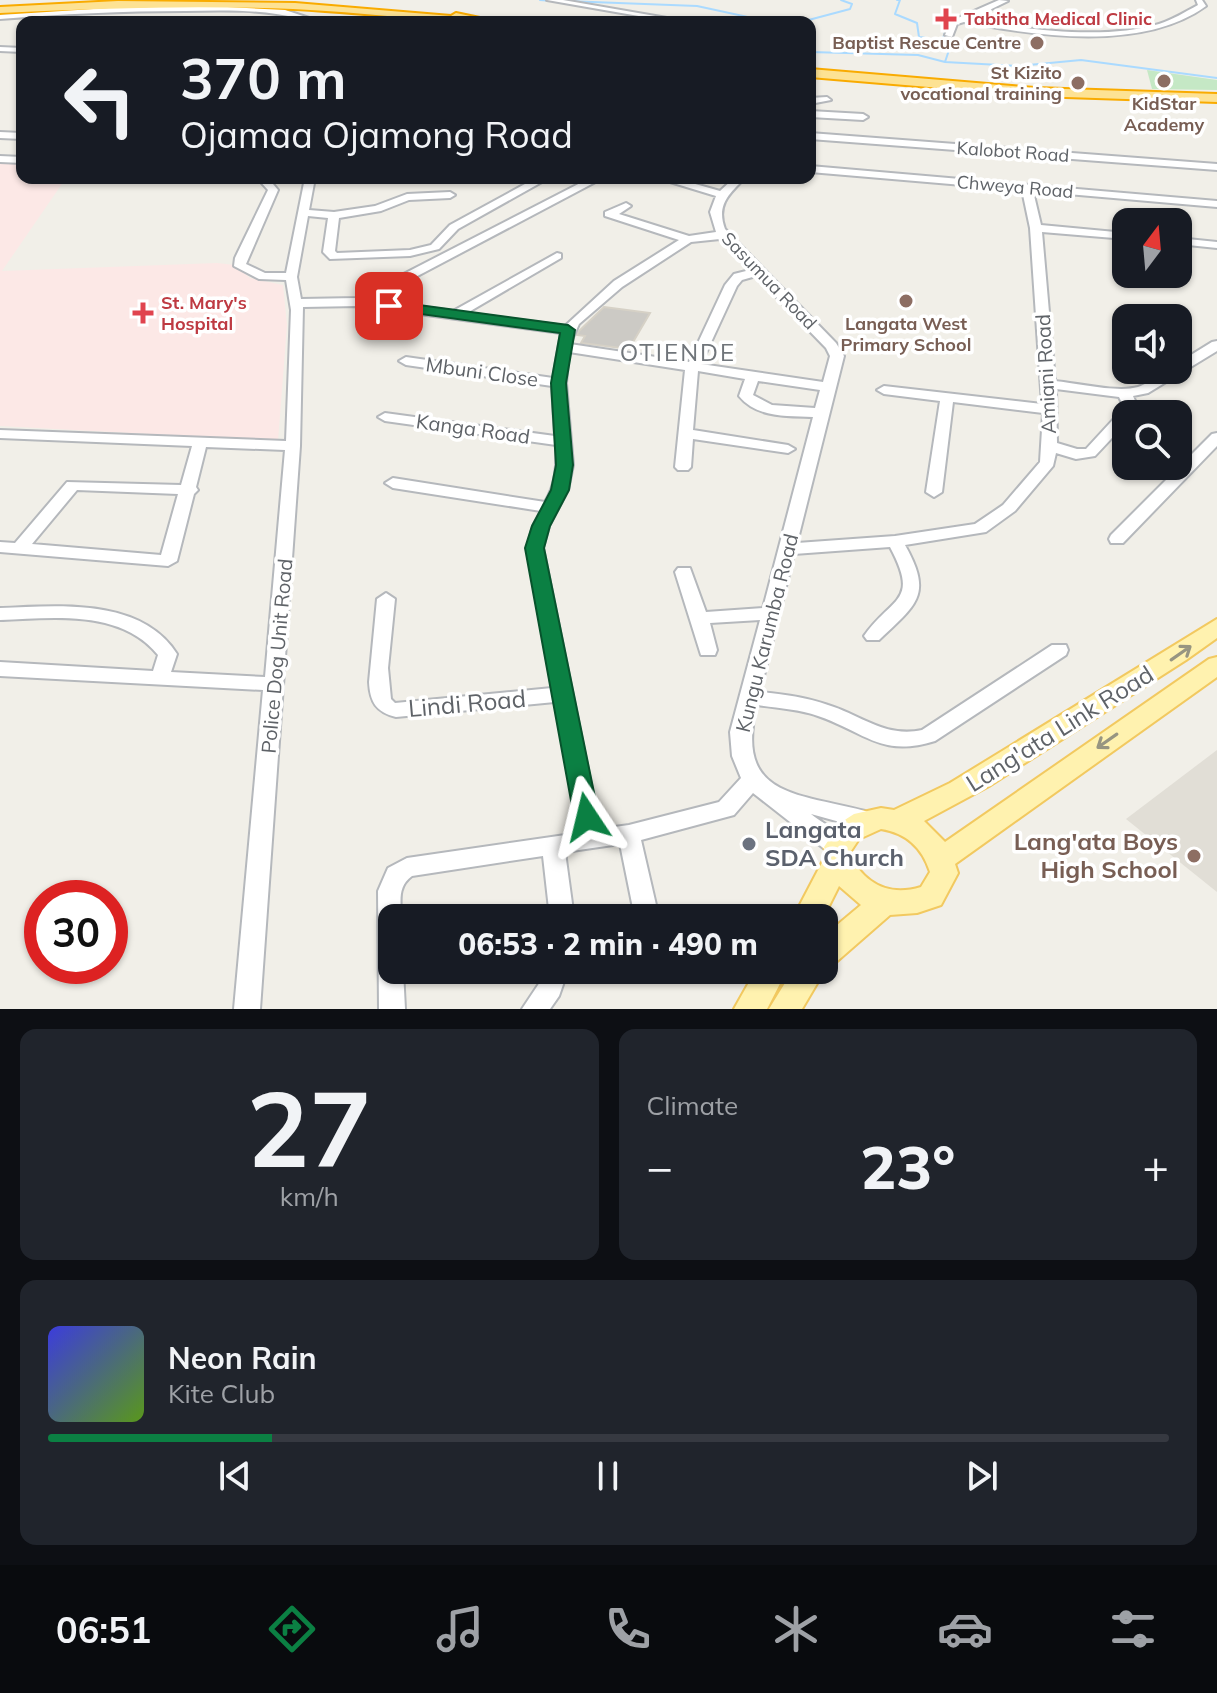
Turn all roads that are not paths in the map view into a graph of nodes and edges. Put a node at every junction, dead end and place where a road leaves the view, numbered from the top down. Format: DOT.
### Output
graph roads {
  1 [pos="119,0"];
  2 [pos="283,0"];
  3 [pos="1002,0"];
  4 [pos="554,1"];
  5 [pos="1203,4"];
  6 [pos="0,8"];
  7 [pos="44,16"];
  8 [pos="300,16"];
  9 [pos="429,16"];
  10 [pos="450,16"];
  11 [pos="657,16"];
  12 [pos="964,20"];
  13 [pos="949,35"];
  14 [pos="816,76"];
  15 [pos="827,100"];
  16 [pos="1217,100"];
  17 [pos="816,101"];
  18 [pos="816,114"];
  19 [pos="863,117"];
  20 [pos="816,142"];
  21 [pos="822,147"];
  22 [pos="816,160"];
  23 [pos="1217,167"];
  24 [pos="816,169"];
  25 [pos="268,184"];
  26 [pos="309,184"];
  27 [pos="533,184"];
  28 [pos="586,184"];
  29 [pos="684,184"];
  30 [pos="733,184"];
  31 [pos="1027,189"];
  32 [pos="721,194"];
  33 [pos="450,195"];
  34 [pos="1217,204"];
  35 [pos="626,206"];
  36 [pos="304,213"];
  37 [pos="334,215"];
  38 [pos="1036,228"];
  39 [pos="722,235"];
  40 [pos="1112,235"];
  41 [pos="688,239"];
  42 [pos="1192,242"];
  43 [pos="1217,245"];
  44 [pos="557,256"];
  45 [pos="757,272"];
  46 [pos="291,277"];
  47 [pos="359,302"];
  48 [pos="296,303"];
  49 [pos="456,314"];
  50 [pos="566,338"];
  51 [pos="1217,345"];
  52 [pos="1192,360"];
  53 [pos="406,361"];
  54 [pos="693,367"];
  55 [pos="753,376"];
  56 [pos="559,383"];
  57 [pos="1047,384"];
  58 [pos="1153,384"];
  59 [pos="828,387"];
  60 [pos="884,390"];
  61 [pos="1125,393"];
  62 [pos="947,398"];
  63 [pos="1049,409"];
  64 [pos="820,413"];
  65 [pos="385,417"];
  66 [pos="685,433"];
  67 [pos="0,434"];
  68 [pos="1217,437"];
  69 [pos="562,441"];
  70 [pos="200,443"];
  71 [pos="293,446"];
  72 [pos="1051,446"];
  73 [pos="788,449"];
  74 [pos="683,467"];
  75 [pos="393,483"];
  76 [pos="190,490"];
  77 [pos="934,492"];
  78 [pos="550,508"];
  79 [pos="1117,539"];
  80 [pos="895,541"];
  81 [pos="0,547"];
  82 [pos="19,549"];
  83 [pos="788,549"];
  84 [pos="684,572"];
  85 [pos="386,599"];
  86 [pos="771,613"];
  87 [pos="0,614"];
  88 [pos="699,618"];
  89 [pos="1217,627"];
  90 [pos="873,636"];
  91 [pos="708,650"];
  92 [pos="1059,650"];
  93 [pos="1217,665"];
  94 [pos="0,669"];
  95 [pos="159,679"];
  96 [pos="275,684"];
  97 [pos="562,694"];
  98 [pos="747,697"];
  99 [pos="761,787"];
  100 [pos="865,820"];
  101 [pos="897,820"];
  102 [pos="629,834"];
  103 [pos="591,839"];
  104 [pos="553,844"];
  105 [pos="838,854"];
  106 [pos="943,858"];
  107 [pos="885,902"];
  108 [pos="560,904"];
  109 [pos="644,904"];
  110 [pos="815,904"];
  111 [pos="838,942"];
  112 [pos="551,984"];
  113 [pos="764,984"];
  114 [pos="801,984"];
  115 [pos="247,1009"];
  116 [pos="392,1009"];
  117 [pos="535,1009"];
  118 [pos="750,1009"];
  119 [pos="785,1009"];
  1 -- 6 [label="highway"];
  2 -- 10 [label="highway"];
  3 -- 12 [label="street"];
  4 -- 11 [label="street"];
  5 -- 12 [label="street"];
  6 -- 9 [label="highway"];
  7 -- 8 [label="street"];
  12 -- 13 [label="street"];
  14 -- 16 [label="highway"];
  15 -- 17 [label="street"];
  18 -- 19 [label="street"];
  20 -- 21 [label="street, Kalobot Road"];
  21 -- 22 [label="street"];
  21 -- 23 [label="street, Kalobot Road"];
  24 -- 31 [label="street, Chweya Road"];
  25 -- 46 [label="street"];
  26 -- 36 [label="street"];
  27 -- 37 [label="street"];
  28 -- 47 [label="street"];
  29 -- 32 [label="street"];
  30 -- 32 [label="street"];
  31 -- 34 [label="street, Chweya Road"];
  31 -- 38 [label="street, Amiani Road"];
  32 -- 39 [label="street, Sasumua Road"];
  33 -- 37 [label="street"];
  35 -- 41 [label="street"];
  36 -- 37 [label="street"];
  36 -- 46 [label="street"];
  38 -- 40 [label="street"];
  38 -- 57 [label="street, Amiani Road"];
  39 -- 41 [label="street"];
  39 -- 45 [label="street, Sasumua Road"];
  41 -- 50 [label="street"];
  42 -- 43 [label="street"];
  44 -- 49 [label="street"];
  45 -- 54 [label="street"];
  45 -- 59 [label="street, Sasumua Road"];
  46 -- 48 [label="street, Police Dog Unit Road"];
  47 -- 48 [label="street"];
  47 -- 49 [label="street"];
  48 -- 71 [label="street, Police Dog Unit Road"];
  49 -- 50 [label="street"];
  50 -- 54 [label="street"];
  50 -- 56 [label="street, Kanga Road"];
  51 -- 52 [label="street"];
  53 -- 56 [label="street, Mbuni Close"];
  54 -- 55 [label="street"];
  54 -- 66 [label="street"];
  55 -- 59 [label="street"];
  55 -- 64 [label="street"];
  56 -- 69 [label="street, Kanga Road"];
  57 -- 61 [label="street"];
  57 -- 63 [label="street, Amiani Road"];
  58 -- 61 [label="street"];
  59 -- 64 [label="street, Kungu Karumba Road"];
  60 -- 62 [label="street"];
  61 -- 72 [label="street"];
  62 -- 63 [label="street"];
  62 -- 77 [label="street"];
  63 -- 72 [label="street, Amiani Road"];
  64 -- 83 [label="street, Kungu Karumba Road"];
  65 -- 69 [label="street, Kanga Road"];
  66 -- 73 [label="street"];
  66 -- 74 [label="street"];
  67 -- 70 [label="street"];
  68 -- 79 [label="street"];
  69 -- 78 [label="street, Kanga Road"];
  70 -- 71 [label="street"];
  70 -- 76 [label="street"];
  71 -- 96 [label="street, Police Dog Unit Road"];
  72 -- 80 [label="street, Amiani Road"];
  75 -- 78 [label="street"];
  76 -- 82 [label="street"];
  76 -- 82 [label="street"];
  78 -- 97 [label="street, Kanga Road"];
  80 -- 83 [label="street, Amiani Road"];
  80 -- 90 [label="street"];
  81 -- 82 [label="street"];
  83 -- 86 [label="street, Kungu Karumba Road"];
  84 -- 88 [label="street"];
  85 -- 97 [label="street, Lindi Road"];
  86 -- 88 [label="street"];
  86 -- 98 [label="street, Kungu Karumba Road"];
  87 -- 95 [label="street"];
  88 -- 91 [label="street"];
  101 -- 89 [label="main road, Lang'ata Link Road, one-way"];
  92 -- 98 [label="street"];
  93 -- 106 [label="main road, Lang'ata Link Road, one-way"];
  94 -- 95 [label="street"];
  95 -- 96 [label="street"];
  96 -- 115 [label="street, Police Dog Unit Road"];
  97 -- 103 [label="street, Kanga Road"];
  98 -- 99 [label="street, Kungu Karumba Road"];
  99 -- 100 [label="street"];
  99 -- 102 [label="street"];
  99 -- 105 [label="street"];
  100 -- 101 [label="main road"];
  100 -- 105 [label="main road"];
  101 -- 106 [label="main road"];
  102 -- 103 [label="street"];
  102 -- 109 [label="street"];
  103 -- 104 [label="street"];
  104 -- 108 [label="street"];
  104 -- 116 [label="street"];
  105 -- 107 [label="main road"];
  105 -- 110 [label="main road"];
  106 -- 107 [label="main road"];
  107 -- 111 [label="main road"];
  112 -- 117 [label="street"];
  113 -- 118 [label="main road"];
  114 -- 119 [label="main road"];
}
